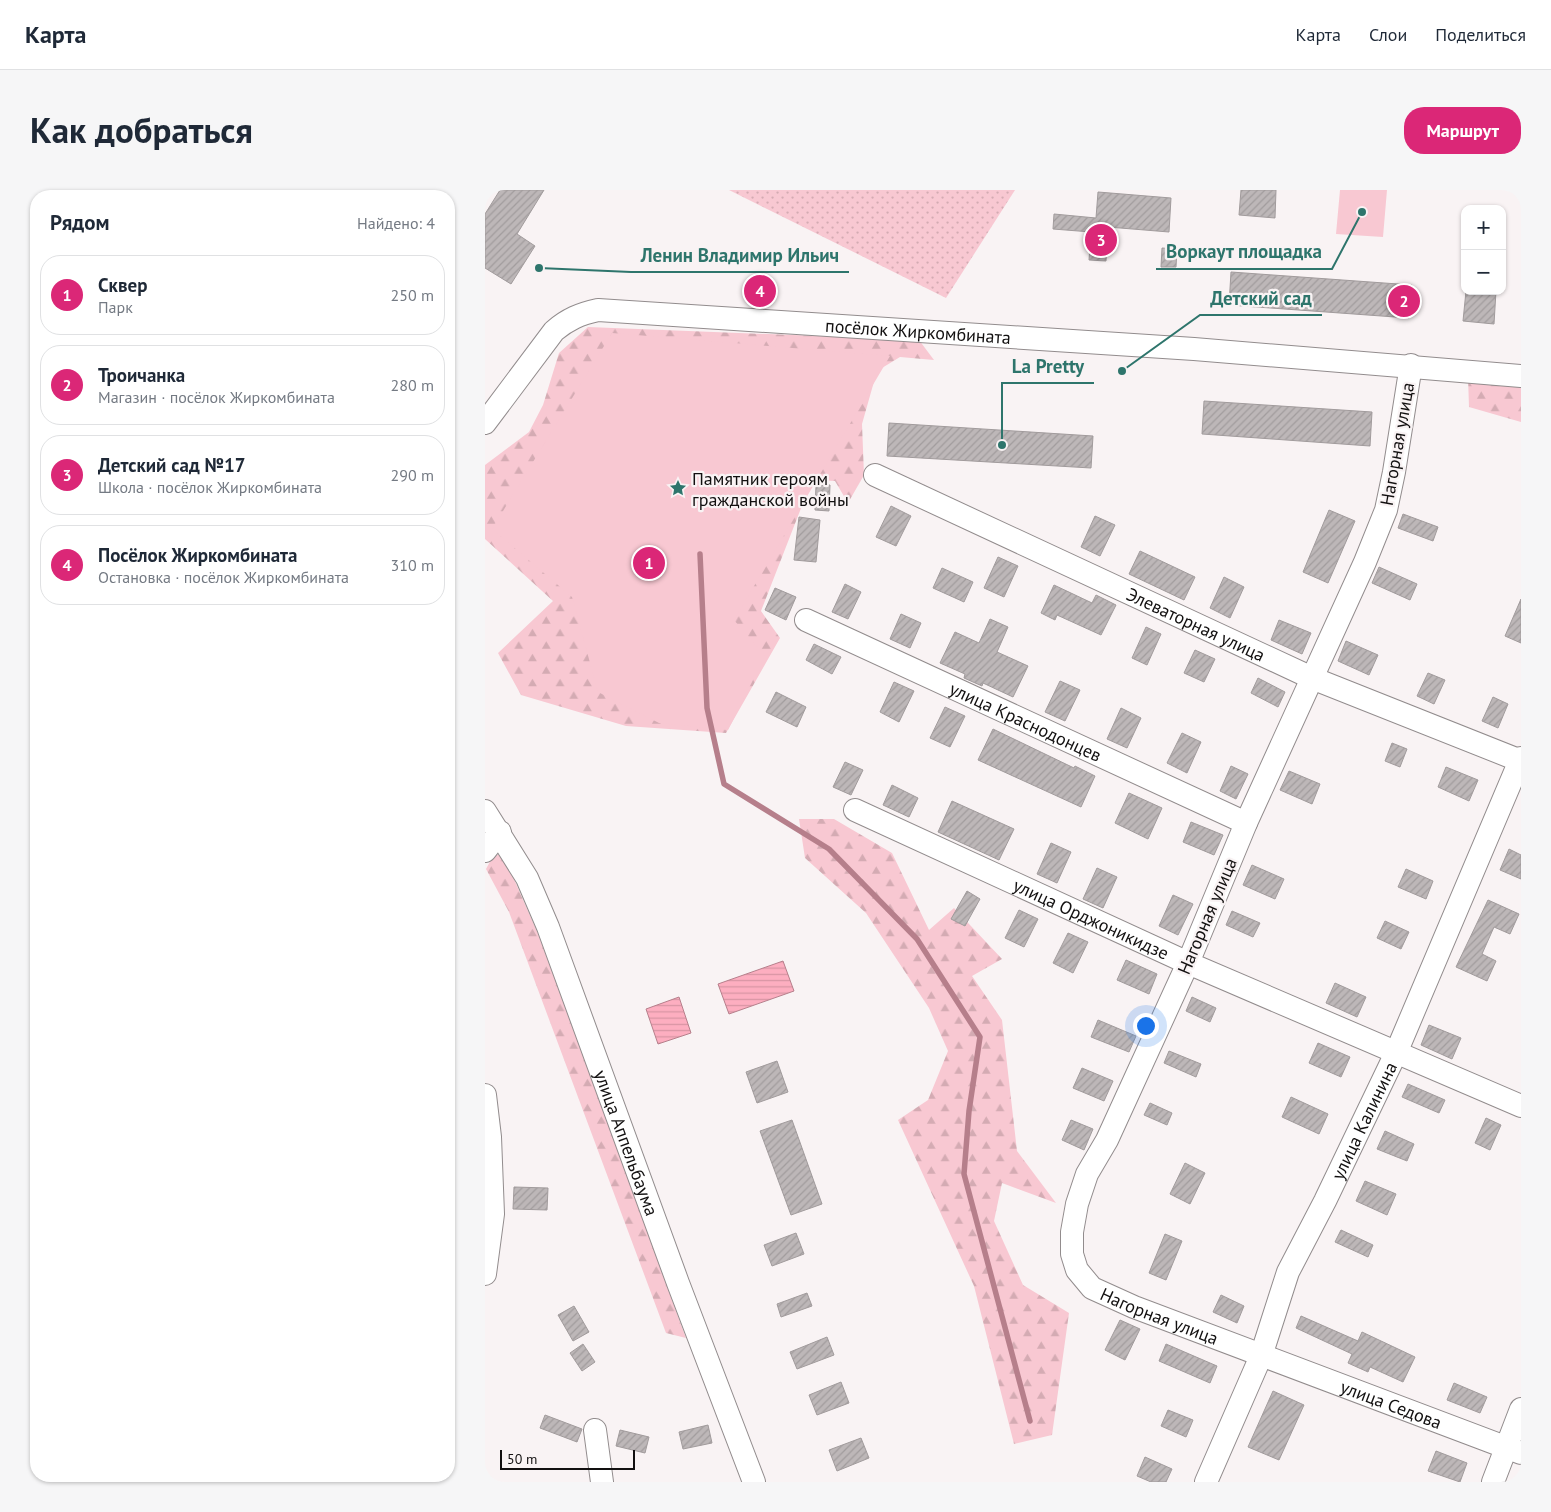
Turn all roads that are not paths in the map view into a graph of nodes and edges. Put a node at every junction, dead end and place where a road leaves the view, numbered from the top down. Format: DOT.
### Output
graph roads {
  1 [pos="1411,366"];
  2 [pos="1521,376"];
  3 [pos="485,423"];
  4 [pos="875,475"];
  5 [pos="806,620"];
  6 [pos="1312,678"];
  7 [pos="1521,760"];
  8 [pos="855,810"];
  9 [pos="485,811"];
  10 [pos="1246,823"];
  11 [pos="500,832"];
  12 [pos="485,851"];
  13 [pos="1188,963"];
  14 [pos="1396,1053"];
  15 [pos="485,1095"];
  16 [pos="1521,1106"];
  17 [pos="485,1274"];
  18 [pos="1261,1356"];
  19 [pos="1521,1409"];
  20 [pos="595,1430"];
  21 [pos="1514,1450"];
  22 [pos="602,1482"];
  23 [pos="753,1482"];
  24 [pos="1206,1482"];
  25 [pos="1493,1482"];
  1 -- 2 [label="street, посёлок Жиркомбината"];
  1 -- 3 [label="street, посёлок Жиркомбината"];
  1 -- 6 [label="street, Нагорная улица"];
  4 -- 6 [label="street, Элеваторная улица"];
  5 -- 10 [label="street, улица Краснодонцев"];
  6 -- 7 [label="street, Элеваторная улица"];
  6 -- 10 [label="street, Нагорная улица"];
  7 -- 14 [label="street, улица Калинина"];
  8 -- 13 [label="street, улица Орджоникидзе"];
  9 -- 11 [label="street, улица Аппельбаума"];
  10 -- 13 [label="street, Нагорная улица"];
  11 -- 12 [label="street"];
  11 -- 23 [label="street, улица Аппельбаума"];
  13 -- 14 [label="street, улица Орджоникидзе"];
  13 -- 18 [label="street, Нагорная улица"];
  14 -- 16 [label="street, улица Орджоникидзе"];
  14 -- 18 [label="street, улица Калинина"];
  15 -- 17 [label="street"];
  18 -- 21 [label="street, улица Седова"];
  18 -- 24 [label="street, улица Калинина"];
  19 -- 21 [label="street"];
  20 -- 22 [label="street"];
  21 -- 25 [label="street"];
}
